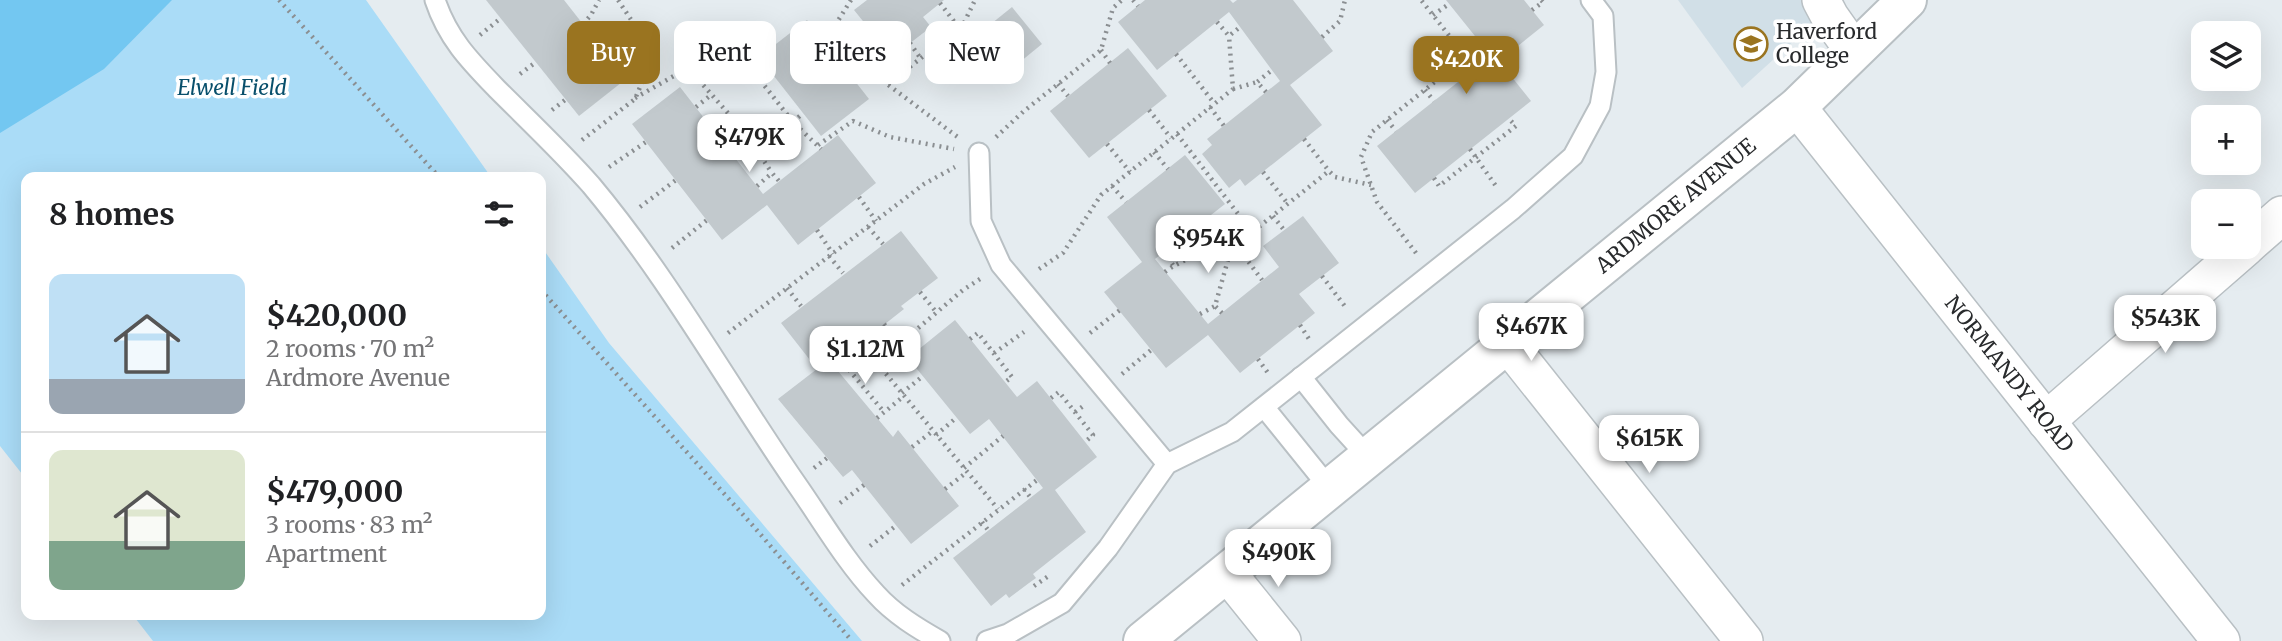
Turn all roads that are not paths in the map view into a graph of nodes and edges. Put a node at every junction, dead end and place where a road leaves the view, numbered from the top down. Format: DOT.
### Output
graph roads {
  1 [pos="435,0"];
  2 [pos="1591,0"];
  3 [pos="1821,0"];
  4 [pos="1908,0"];
  5 [pos="1854,51"];
  6 [pos="1797,107"];
  7 [pos="979,153"];
  8 [pos="2282,215"];
  9 [pos="2261,233"];
  10 [pos="2231,259"];
  11 [pos="1508,344"];
  12 [pos="1301,377"];
  13 [pos="1264,407"];
  14 [pos="2046,421"];
  15 [pos="1369,458"];
  16 [pos="1167,464"];
  17 [pos="1331,489"];
  18 [pos="1228,573"];
  19 [pos="940,641"];
  20 [pos="987,641"];
  21 [pos="1143,641"];
  22 [pos="1282,641"];
  23 [pos="1744,641"];
  24 [pos="2221,641"];
  1 -- 19 [label="lane"];
  2 -- 12 [label="lane"];
  3 -- 5 [label="street"];
  4 -- 5 [label="street, ARDMORE AVENUE"];
  5 -- 6 [label="street, ARDMORE AVENUE"];
  6 -- 11 [label="street, ARDMORE AVENUE"];
  6 -- 14 [label="street, NORMANDY ROAD"];
  7 -- 16 [label="lane"];
  8 -- 9 [label="street"];
  10 -- 14 [label="street"];
  11 -- 15 [label="street, ARDMORE AVENUE"];
  11 -- 23 [label="street"];
  12 -- 13 [label="lane"];
  12 -- 15 [label="lane"];
  13 -- 16 [label="lane"];
  13 -- 17 [label="lane"];
  14 -- 24 [label="street, NORMANDY ROAD"];
  15 -- 17 [label="street, ARDMORE AVENUE"];
  16 -- 20 [label="lane"];
  17 -- 18 [label="street, ARDMORE AVENUE"];
  18 -- 21 [label="street, ARDMORE AVENUE"];
  18 -- 22 [label="street"];
}
